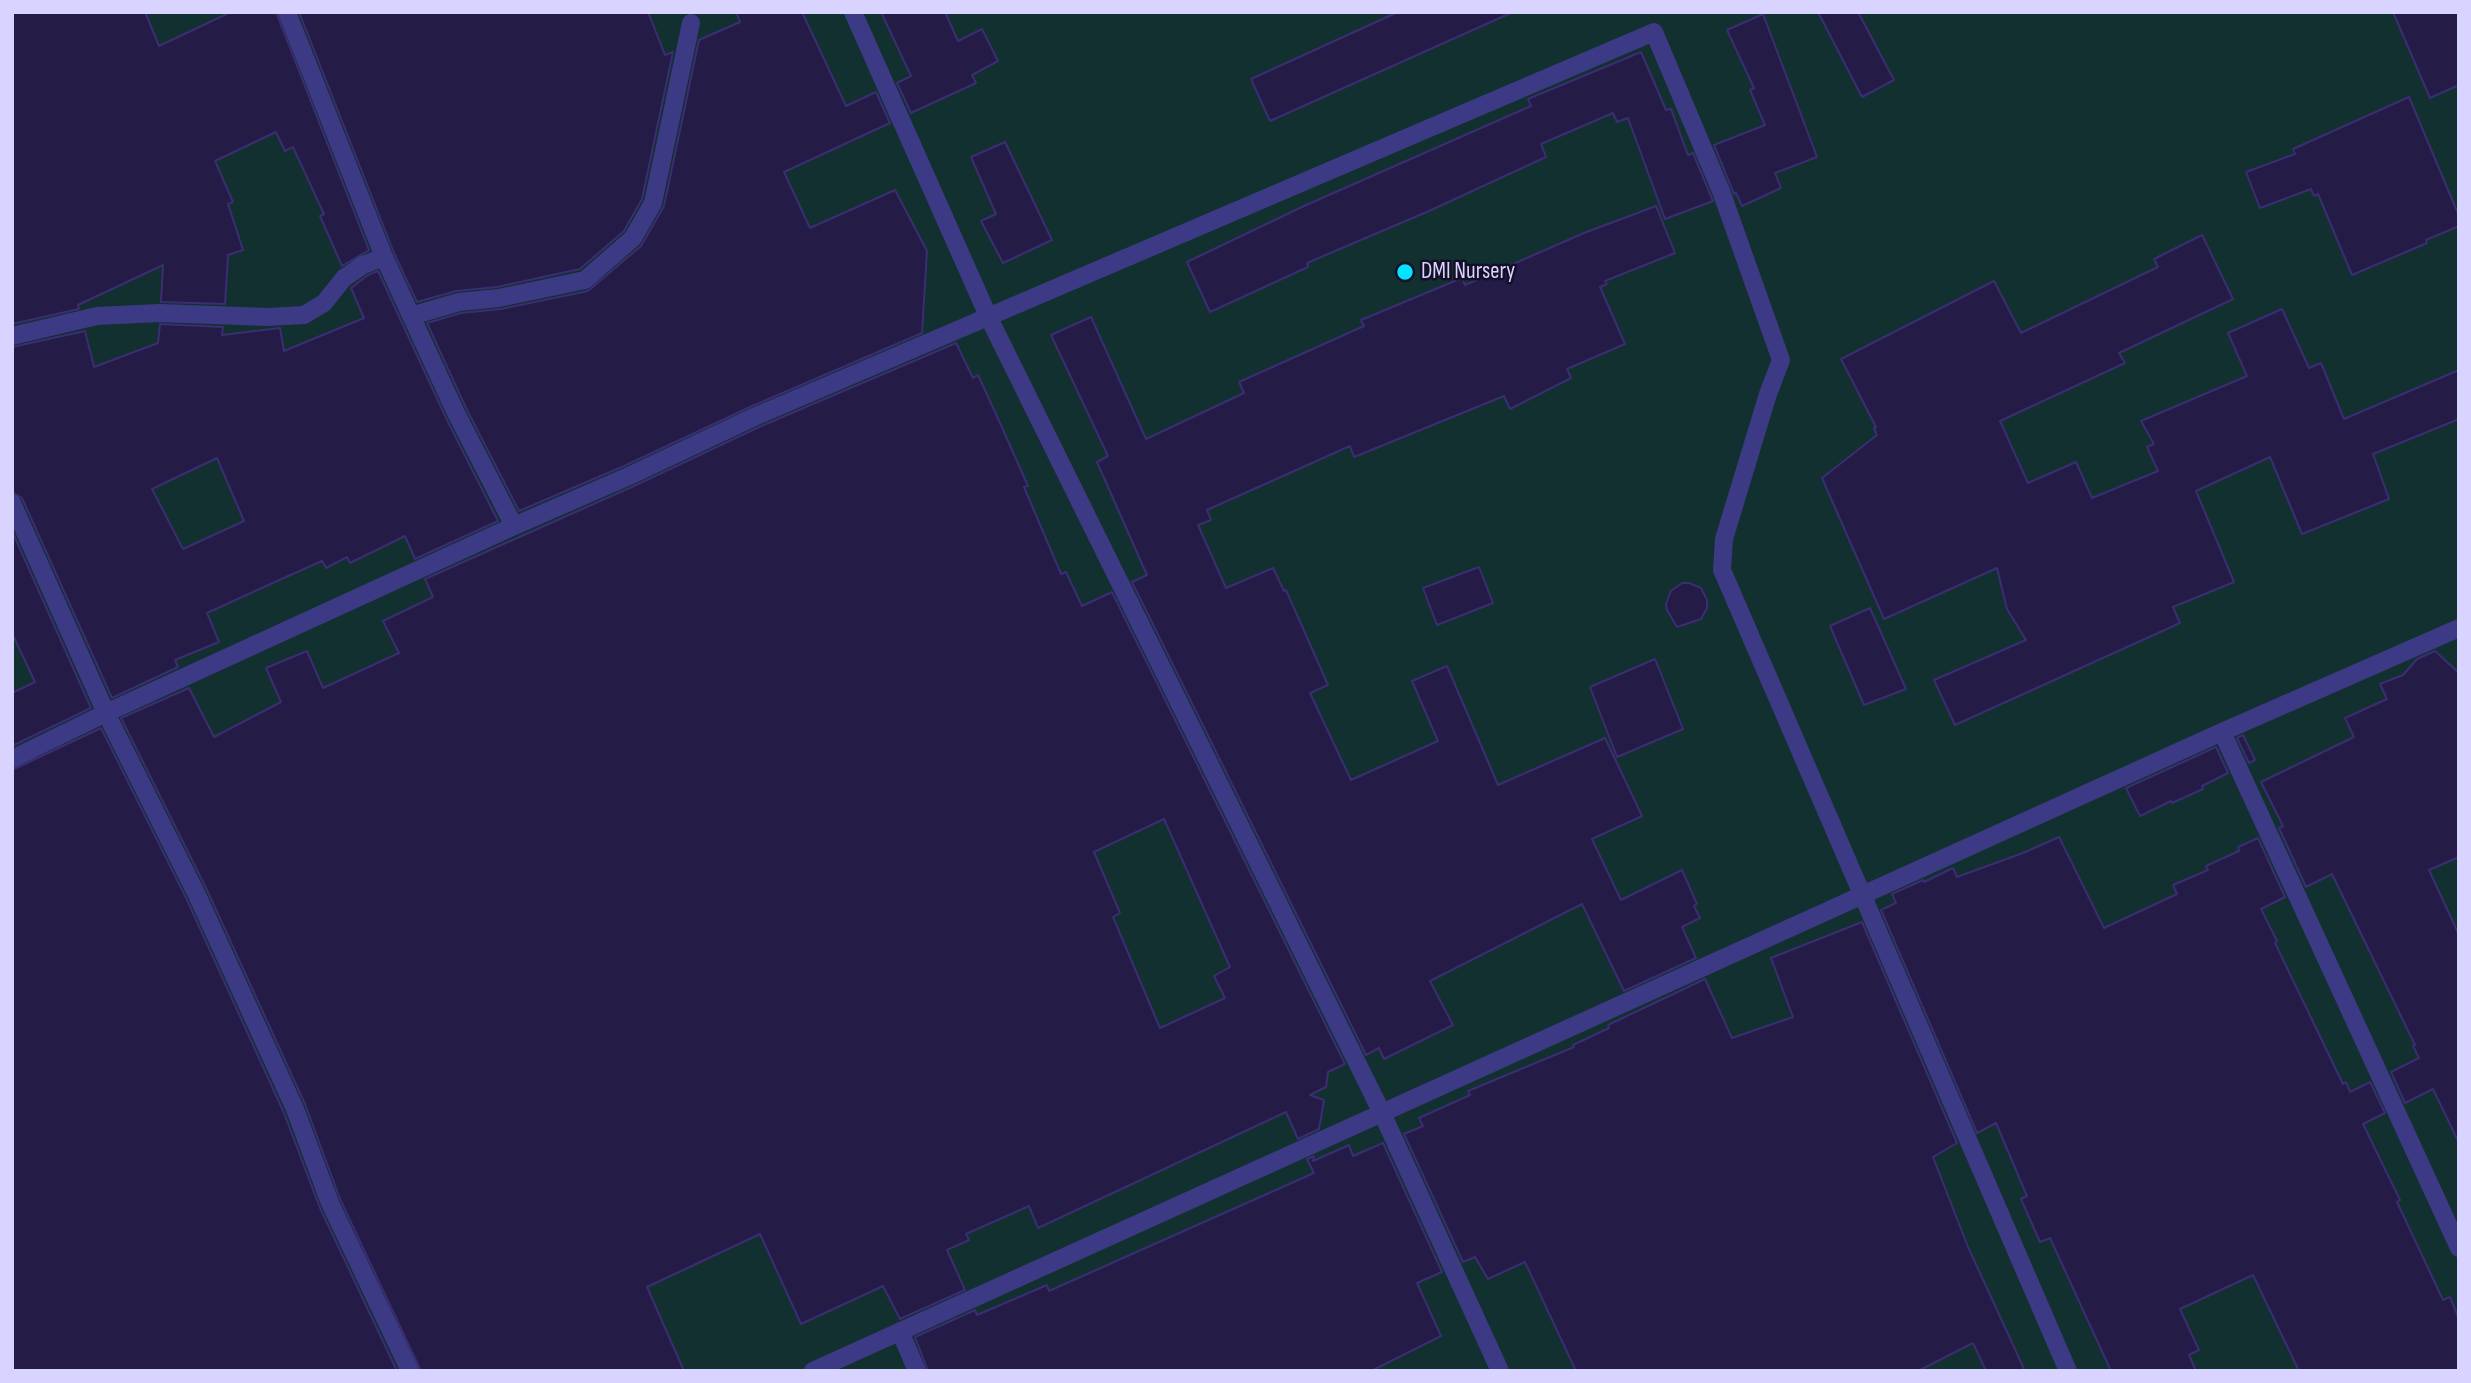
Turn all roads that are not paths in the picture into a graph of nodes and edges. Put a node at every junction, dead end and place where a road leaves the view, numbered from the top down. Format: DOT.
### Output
graph roads {
  1 [pos="287,12"];
  2 [pos="853,12"];
  3 [pos="691,23"];
  4 [pos="384,257"];
  5 [pos="411,316"];
  6 [pos="989,318"];
  7 [pos="12,336"];
  8 [pos="12,503"];
  9 [pos="514,526"];
  10 [pos="2459,628"];
  11 [pos="106,713"];
  12 [pos="2222,732"];
  13 [pos="12,759"];
  14 [pos="1861,896"];
  15 [pos="1382,1113"];
  16 [pos="2459,1248"];
  17 [pos="900,1331"];
  18 [pos="410,1371"];
  19 [pos="813,1371"];
  20 [pos="917,1371"];
  21 [pos="1500,1371"];
  22 [pos="2068,1371"];
  1 -- 4 [label="street"];
  2 -- 6 [label="street"];
  3 -- 5 [label="street"];
  4 -- 5 [label="street"];
  4 -- 7 [label="street"];
  5 -- 9 [label="street"];
  6 -- 9 [label="street"];
  6 -- 14 [label="street"];
  6 -- 15 [label="street"];
  8 -- 11 [label="street"];
  9 -- 11 [label="street"];
  10 -- 12 [label="street"];
  11 -- 13 [label="street"];
  11 -- 18 [label="street"];
  12 -- 14 [label="street"];
  12 -- 16 [label="street"];
  14 -- 15 [label="street"];
  14 -- 22 [label="street"];
  15 -- 17 [label="street"];
  15 -- 21 [label="street"];
  17 -- 19 [label="street"];
  17 -- 20 [label="street"];
}
